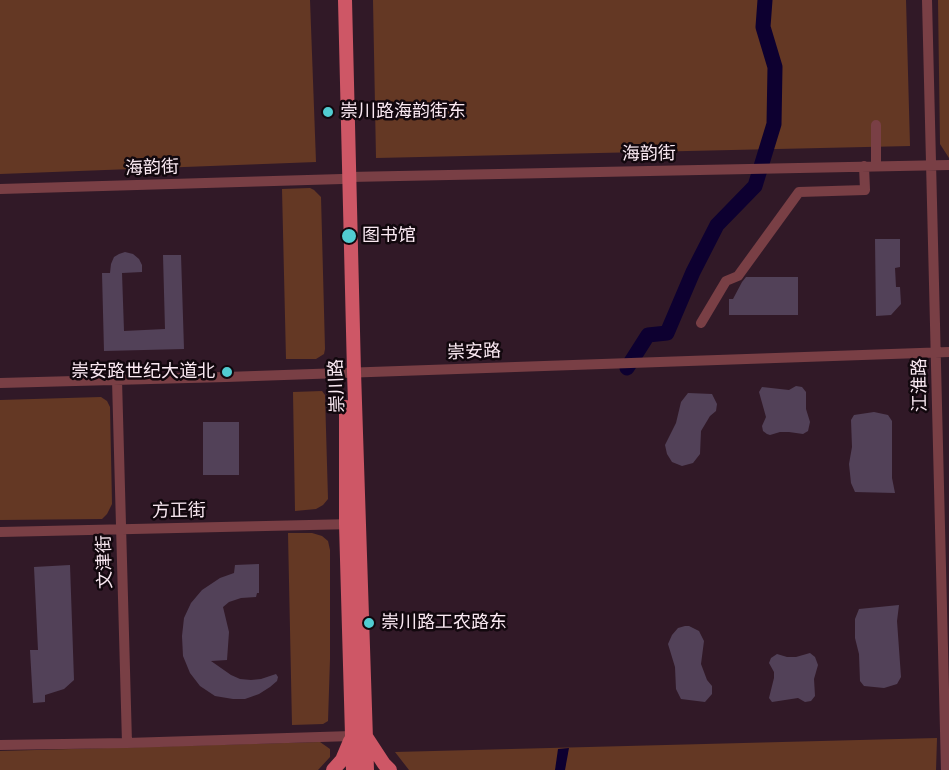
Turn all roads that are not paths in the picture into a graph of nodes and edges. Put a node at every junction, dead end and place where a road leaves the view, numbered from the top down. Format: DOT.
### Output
graph roads {
  1 [pos="336,0"];
  2 [pos="345,0"];
  3 [pos="927,0"];
  4 [pos="876,125"];
  5 [pos="931,165"];
  6 [pos="949,165"];
  7 [pos="864,166"];
  8 [pos="876,166"];
  9 [pos="345,178"];
  10 [pos="0,189"];
  11 [pos="701,323"];
  12 [pos="936,352"];
  13 [pos="949,352"];
  14 [pos="350,372"];
  15 [pos="117,380"];
  16 [pos="0,383"];
  17 [pos="352,524"];
  18 [pos="121,529"];
  19 [pos="0,532"];
  20 [pos="947,723"];
  21 [pos="359,737"];
  22 [pos="127,743"];
  23 [pos="0,745"];
  24 [pos="333,770"];
  25 [pos="353,770"];
  26 [pos="367,770"];
  27 [pos="390,770"];
  28 [pos="946,770"];
  1 -- 9 [label="main road, 崇川路"];
  2 -- 9 [label="main road, 崇川路"];
  3 -- 5 [label="street, 江淮路"];
  4 -- 8 [label="street"];
  5 -- 6 [label="street, 海韵街"];
  5 -- 8 [label="street, 海韵街"];
  5 -- 12 [label="street, 江淮路"];
  7 -- 8 [label="street, 海韵街"];
  7 -- 9 [label="street, 海韵街"];
  7 -- 11 [label="street"];
  9 -- 10 [label="street, 海韵街"];
  9 -- 14 [label="main road, 崇川路"];
  12 -- 13 [label="street, 崇安路"];
  12 -- 14 [label="street, 崇安路"];
  12 -- 20 [label="street, 江淮路"];
  14 -- 15 [label="street, 崇安路"];
  14 -- 17 [label="main road, 崇川路"];
  15 -- 16 [label="street, 崇安路"];
  15 -- 18 [label="street, 文津街"];
  17 -- 18 [label="street, 方正街"];
  17 -- 21 [label="main road, 崇川路"];
  18 -- 19 [label="street, 方正街"];
  18 -- 22 [label="street, 文津街"];
  20 -- 28 [label="street, 江淮路"];
  21 -- 22 [label="street"];
  21 -- 24 [label="main road"];
  21 -- 25 [label="main road, 崇川路"];
  21 -- 26 [label="main road, 崇川路"];
  21 -- 27 [label="main road"];
  22 -- 23 [label="street"];
}
